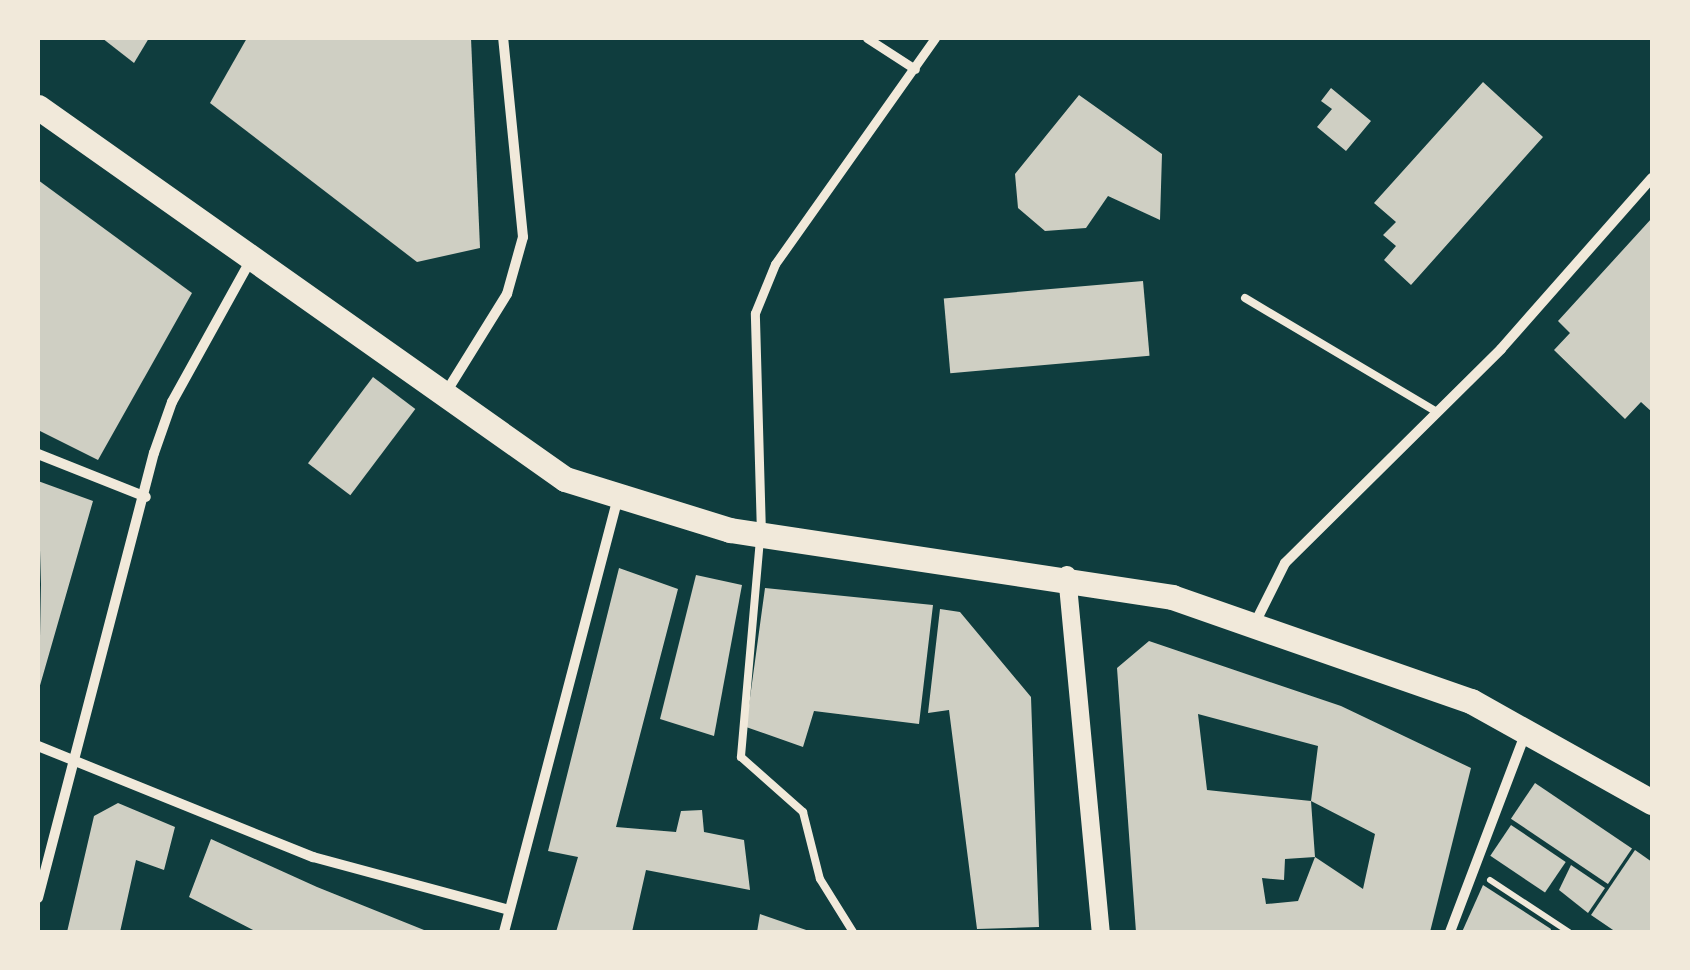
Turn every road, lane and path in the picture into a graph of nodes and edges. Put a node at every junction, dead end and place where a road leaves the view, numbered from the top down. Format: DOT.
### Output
graph roads {
  1 [pos="503,38"];
  2 [pos="867,38"];
  3 [pos="935,38"];
  4 [pos="915,69"];
  5 [pos="38,107"];
  6 [pos="1652,178"];
  7 [pos="251,260"];
  8 [pos="1245,298"];
  9 [pos="442,399"];
  10 [pos="1434,410"];
  11 [pos="38,454"];
  12 [pos="146,498"];
  13 [pos="617,501"];
  14 [pos="761,535"];
  15 [pos="1067,574"];
  16 [pos="1254,626"];
  17 [pos="1528,728"];
  18 [pos="38,746"];
  19 [pos="78,764"];
  20 [pos="1652,802"];
  21 [pos="1472,868"];
  22 [pos="38,898"];
  23 [pos="508,910"];
  24 [pos="504,932"];
  25 [pos="853,932"];
  26 [pos="1101,932"];
  27 [pos="1450,932"];
  28 [pos="1569,932"];
  1 -- 9 [label="street"];
  2 -- 4 [label="street"];
  3 -- 4 [label="street"];
  4 -- 14 [label="street"];
  5 -- 7 [label="main road"];
  6 -- 10 [label="street"];
  7 -- 9 [label="main road"];
  7 -- 12 [label="street"];
  8 -- 10 [label="lane"];
  9 -- 13 [label="main road"];
  10 -- 16 [label="street"];
  11 -- 12 [label="street"];
  12 -- 19 [label="street"];
  13 -- 14 [label="main road"];
  13 -- 23 [label="street"];
  14 -- 15 [label="main road"];
  14 -- 25 [label="lane"];
  15 -- 16 [label="main road"];
  15 -- 26 [label="street"];
  16 -- 17 [label="main road"];
  17 -- 20 [label="main road"];
  17 -- 21 [label="street"];
  18 -- 19 [label="street"];
  19 -- 22 [label="street"];
  19 -- 23 [label="street"];
  21 -- 27 [label="street"];
  21 -- 28 [label="path"];
  23 -- 24 [label="street"];
}
